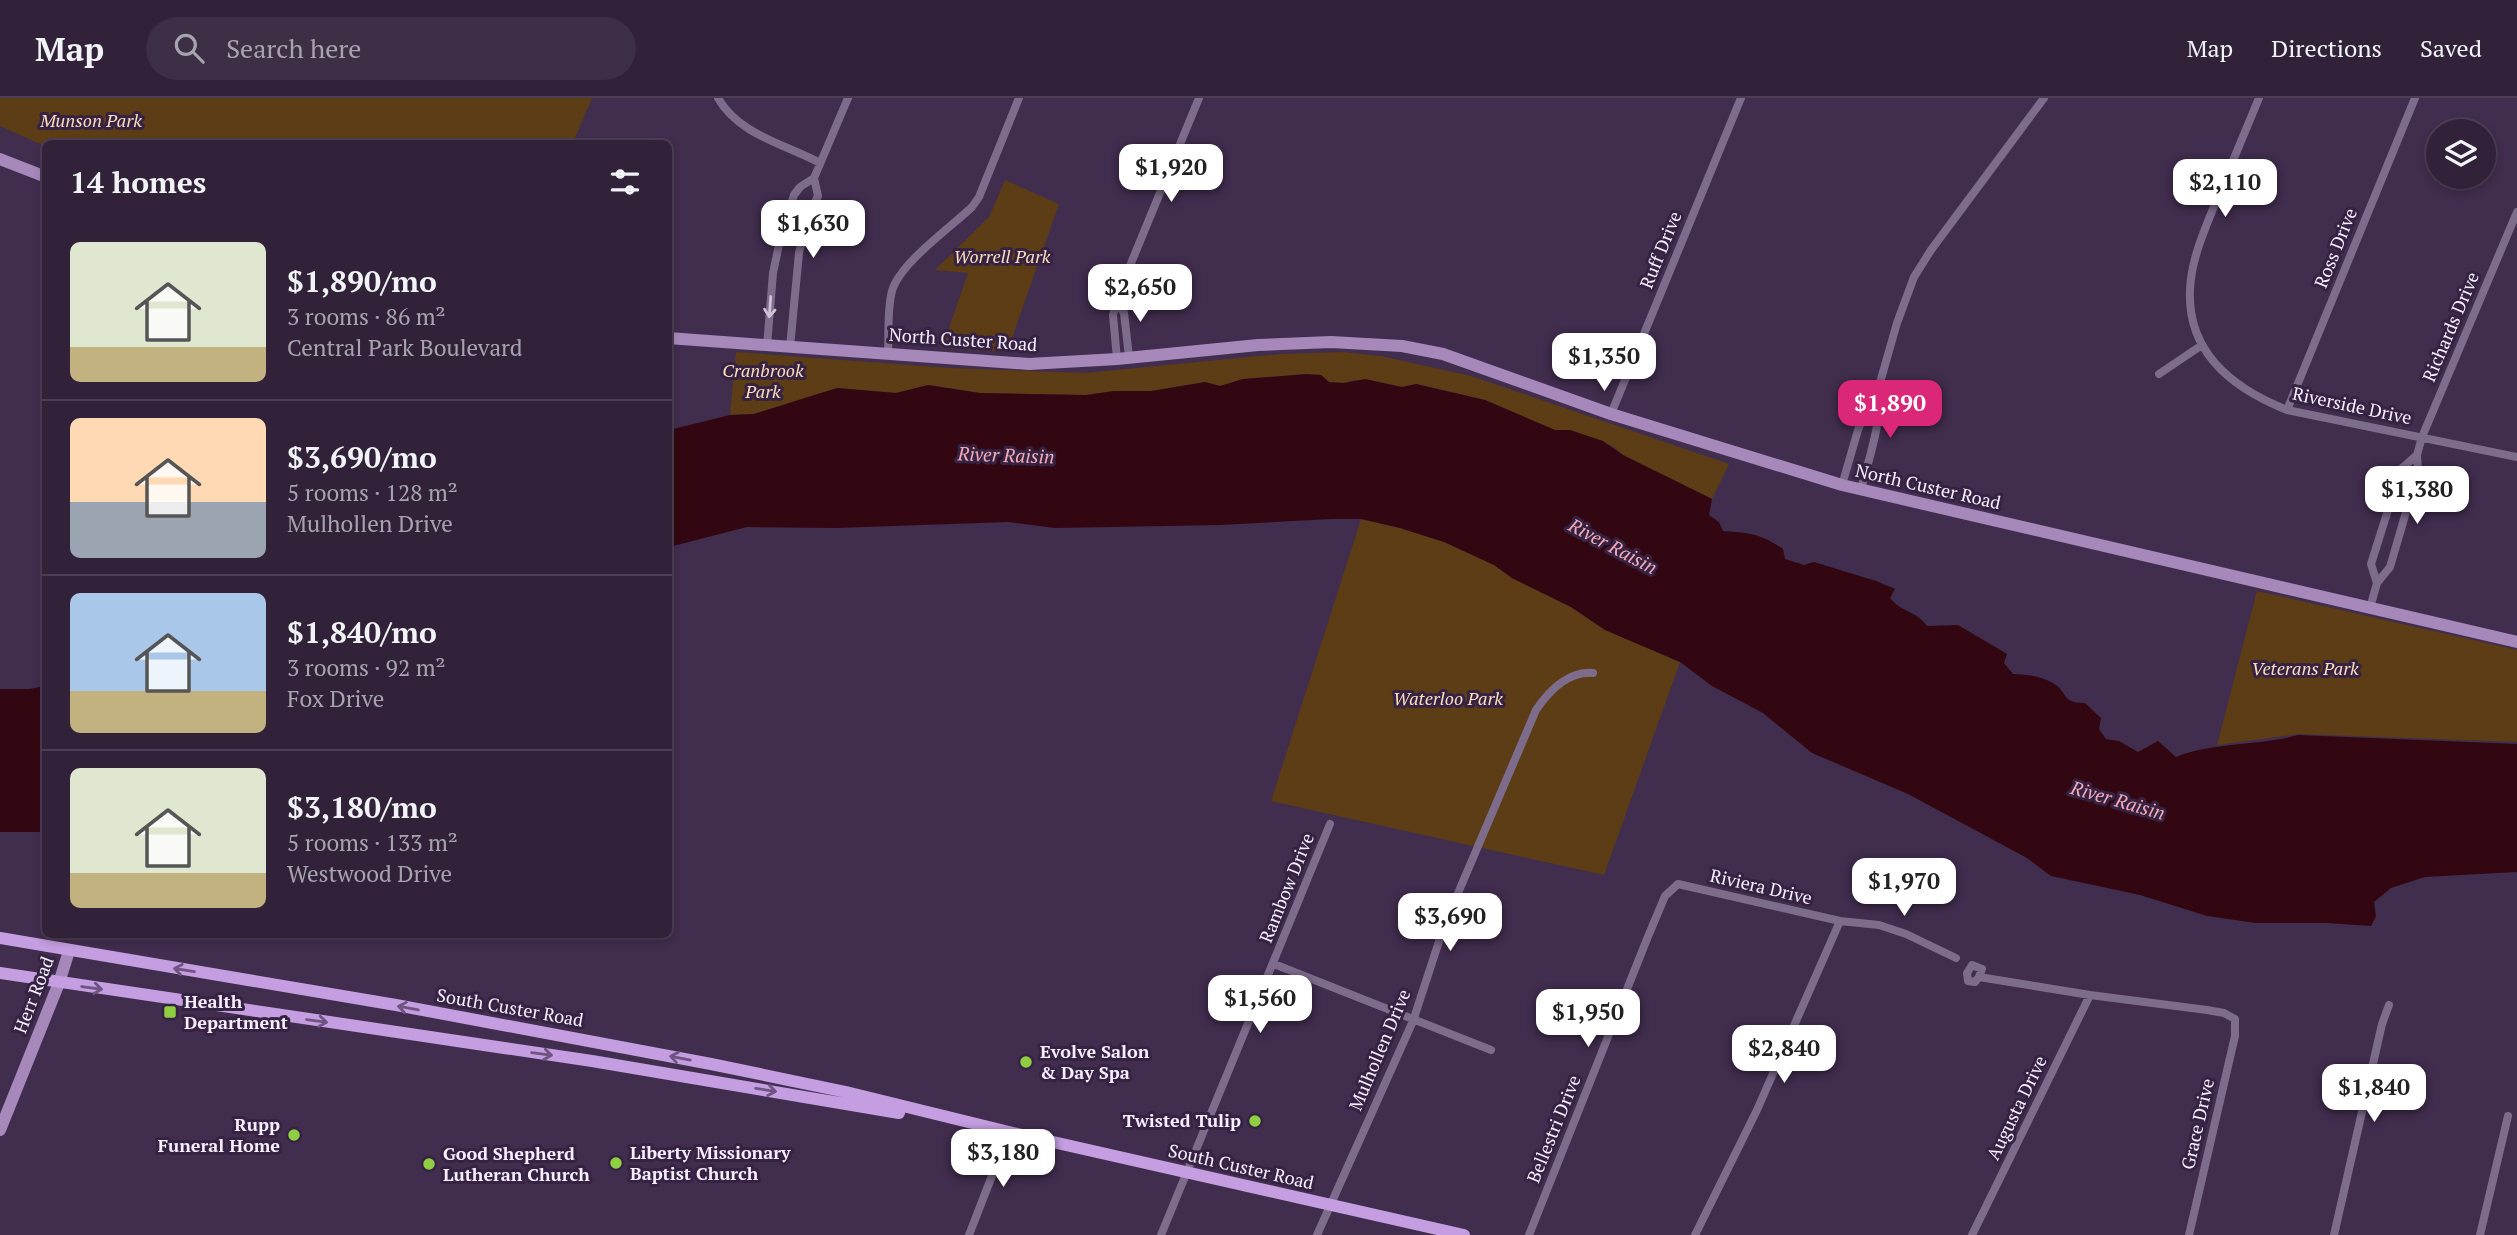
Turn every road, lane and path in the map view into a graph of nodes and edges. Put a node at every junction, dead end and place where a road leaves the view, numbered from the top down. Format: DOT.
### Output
graph roads {
  1 [pos="718,98"];
  2 [pos="848,98"];
  3 [pos="1019,98"];
  4 [pos="1199,98"];
  5 [pos="1741,98"];
  6 [pos="2044,98"];
  7 [pos="2259,98"];
  8 [pos="2415,98"];
  9 [pos="0,159"];
  10 [pos="820,163"];
  11 [pos="42,175"];
  12 [pos="814,178"];
  13 [pos="2517,212"];
  14 [pos="672,338"];
  15 [pos="2202,345"];
  16 [pos="767,346"];
  17 [pos="790,347"];
  18 [pos="888,352"];
  19 [pos="1123,358"];
  20 [pos="2159,374"];
  21 [pos="1879,386"];
  22 [pos="2287,410"];
  23 [pos="1611,414"];
  24 [pos="2422,437"];
  25 [pos="2417,455"];
  26 [pos="2517,457"];
  27 [pos="1842,485"];
  28 [pos="1861,489"];
  29 [pos="2377,583"];
  30 [pos="2370,608"];
  31 [pos="2517,642"];
  32 [pos="1593,673"];
  33 [pos="1330,824"];
  34 [pos="1678,884"];
  35 [pos="1840,921"];
  36 [pos="0,938"];
  37 [pos="69,951"];
  38 [pos="1956,958"];
  39 [pos="1274,964"];
  40 [pos="0,974"];
  41 [pos="1979,976"];
  42 [pos="59,983"];
  43 [pos="2090,995"];
  44 [pos="2389,1005"];
  45 [pos="1413,1021"];
  46 [pos="1491,1050"];
  47 [pos="2508,1116"];
  48 [pos="0,1130"];
  49 [pos="1009,1132"];
  50 [pos="1187,1172"];
  51 [pos="1330,1205"];
  52 [pos="969,1235"];
  53 [pos="1161,1235"];
  54 [pos="1317,1235"];
  55 [pos="1464,1235"];
  56 [pos="1529,1235"];
  57 [pos="1695,1235"];
  58 [pos="1972,1235"];
  59 [pos="2189,1235"];
  60 [pos="2334,1235"];
  61 [pos="2480,1235"];
  1 -- 10 [label="street"];
  2 -- 10 [label="street"];
  3 -- 18 [label="street"];
  4 -- 19 [label="street"];
  5 -- 23 [label="street, Ruff Drive"];
  6 -- 21 [label="street"];
  7 -- 15 [label="street"];
  8 -- 22 [label="street, Ross Drive"];
  9 -- 11 [label="street"];
  10 -- 12 [label="street"];
  12 -- 16 [label="street, one-way"];
  12 -- 17 [label="street"];
  13 -- 24 [label="street, Richards Drive"];
  14 -- 16 [label="street, North Custer Road"];
  15 -- 20 [label="street"];
  15 -- 22 [label="street, Riverside Drive"];
  16 -- 17 [label="street, North Custer Road"];
  17 -- 18 [label="street, North Custer Road"];
  18 -- 19 [label="street, North Custer Road"];
  19 -- 23 [label="street, North Custer Road"];
  21 -- 27 [label="street"];
  21 -- 28 [label="street"];
  22 -- 24 [label="street, Riverside Drive"];
  23 -- 27 [label="street, North Custer Road"];
  24 -- 25 [label="street, Richards Drive"];
  24 -- 26 [label="street, Riverside Drive"];
  25 -- 29 [label="street, Richards Drive"];
  25 -- 29 [label="street, Richards Drive"];
  27 -- 28 [label="street, North Custer Road"];
  28 -- 30 [label="street, North Custer Road"];
  29 -- 30 [label="street, Richards Drive"];
  30 -- 31 [label="street, North Custer Road"];
  32 -- 45 [label="street, Mulhollen Drive"];
  33 -- 39 [label="street, Rambow Drive"];
  34 -- 35 [label="street, Riviera Drive"];
  34 -- 56 [label="street, Bellestri Drive"];
  35 -- 38 [label="street, Riviera Drive"];
  35 -- 57 [label="street"];
  36 -- 37 [label="main road, South Custer Road"];
  37 -- 42 [label="street, Herr Road"];
  49 -- 37 [label="main road, South Custer Road, one-way"];
  39 -- 45 [label="street"];
  39 -- 50 [label="street, Rambow Drive"];
  40 -- 42 [label="main road, South Custer Road"];
  41 -- 43 [label="street"];
  42 -- 48 [label="street, Herr Road"];
  42 -- 49 [label="main road, South Custer Road, one-way"];
  43 -- 58 [label="street, Augusta Drive"];
  43 -- 59 [label="street, Grace Drive"];
  44 -- 60 [label="street"];
  45 -- 46 [label="street"];
  45 -- 51 [label="street, Mulhollen Drive"];
  47 -- 61 [label="street"];
  49 -- 50 [label="main road, South Custer Road"];
  49 -- 52 [label="street"];
  50 -- 51 [label="main road, South Custer Road"];
  50 -- 53 [label="street, Rambow Drive"];
  51 -- 54 [label="street, Mulhollen Drive"];
  51 -- 55 [label="main road, South Custer Road"];
}
